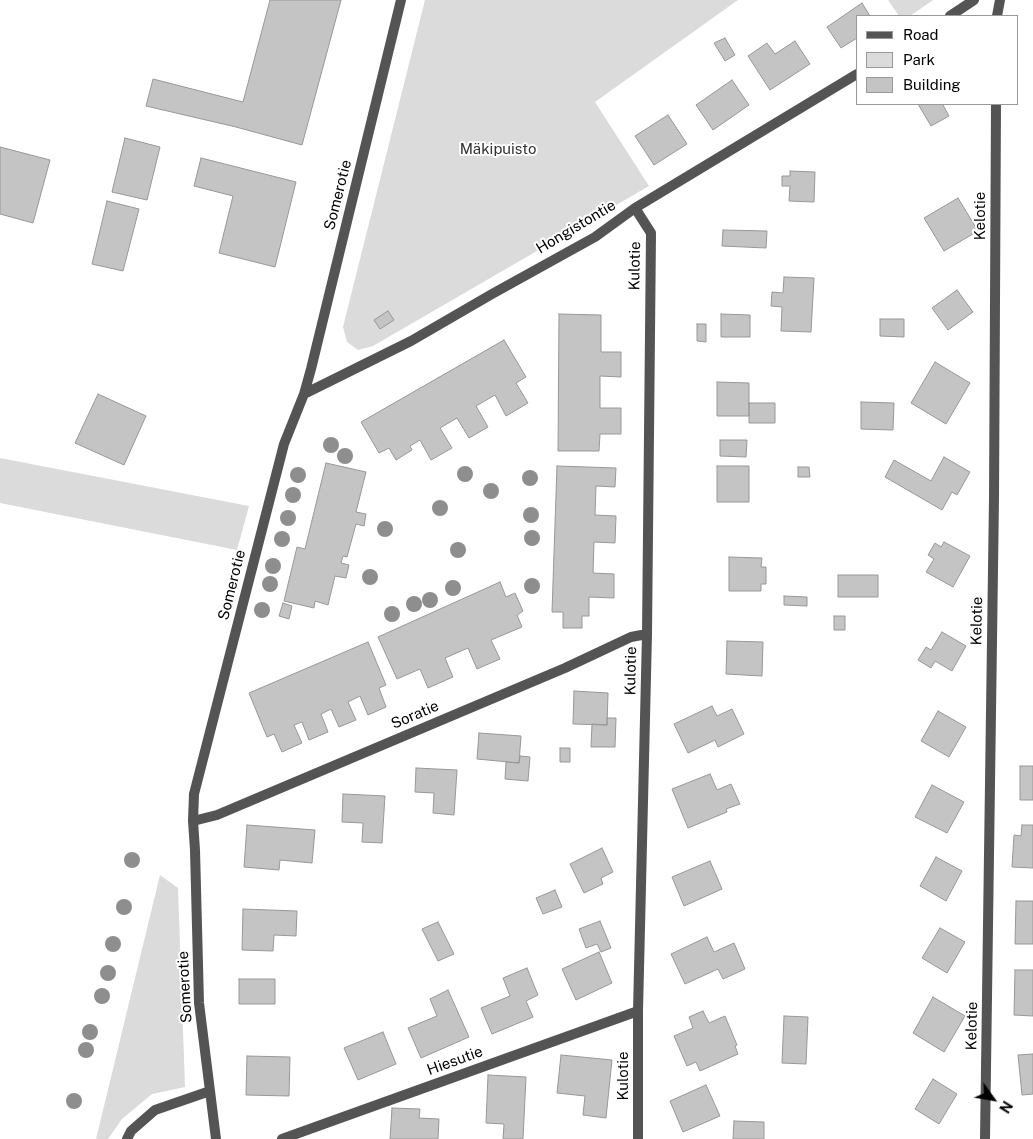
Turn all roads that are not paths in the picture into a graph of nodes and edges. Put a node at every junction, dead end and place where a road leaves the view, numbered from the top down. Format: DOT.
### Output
graph roads {
  1 [pos="401,0"];
  2 [pos="974,0"];
  3 [pos="1000,0"];
  4 [pos="952,15"];
  5 [pos="997,15"];
  6 [pos="856,75"];
  7 [pos="996,105"];
  8 [pos="636,208"];
  9 [pos="304,394"];
  10 [pos="647,634"];
  11 [pos="193,821"];
  12 [pos="638,1011"];
  13 [pos="210,1091"];
  14 [pos="127,1139"];
  15 [pos="216,1139"];
  16 [pos="282,1139"];
  17 [pos="638,1139"];
  18 [pos="985,1139"];
  1 -- 9 [label="street, Somerotie"];
  2 -- 4 [label="street"];
  3 -- 5 [label="street"];
  6 -- 8 [label="street, Hongistontie"];
  7 -- 18 [label="street, Kelotie"];
  8 -- 9 [label="street, Hongistontie"];
  8 -- 10 [label="street, Kulotie"];
  9 -- 11 [label="street, Somerotie"];
  10 -- 11 [label="street, Soratie"];
  10 -- 12 [label="street, Kulotie"];
  11 -- 13 [label="street, Somerotie"];
  12 -- 16 [label="street, Hiesutie"];
  12 -- 17 [label="street, Kulotie"];
  13 -- 14 [label="street"];
  13 -- 15 [label="street, Somerotie"];
}
